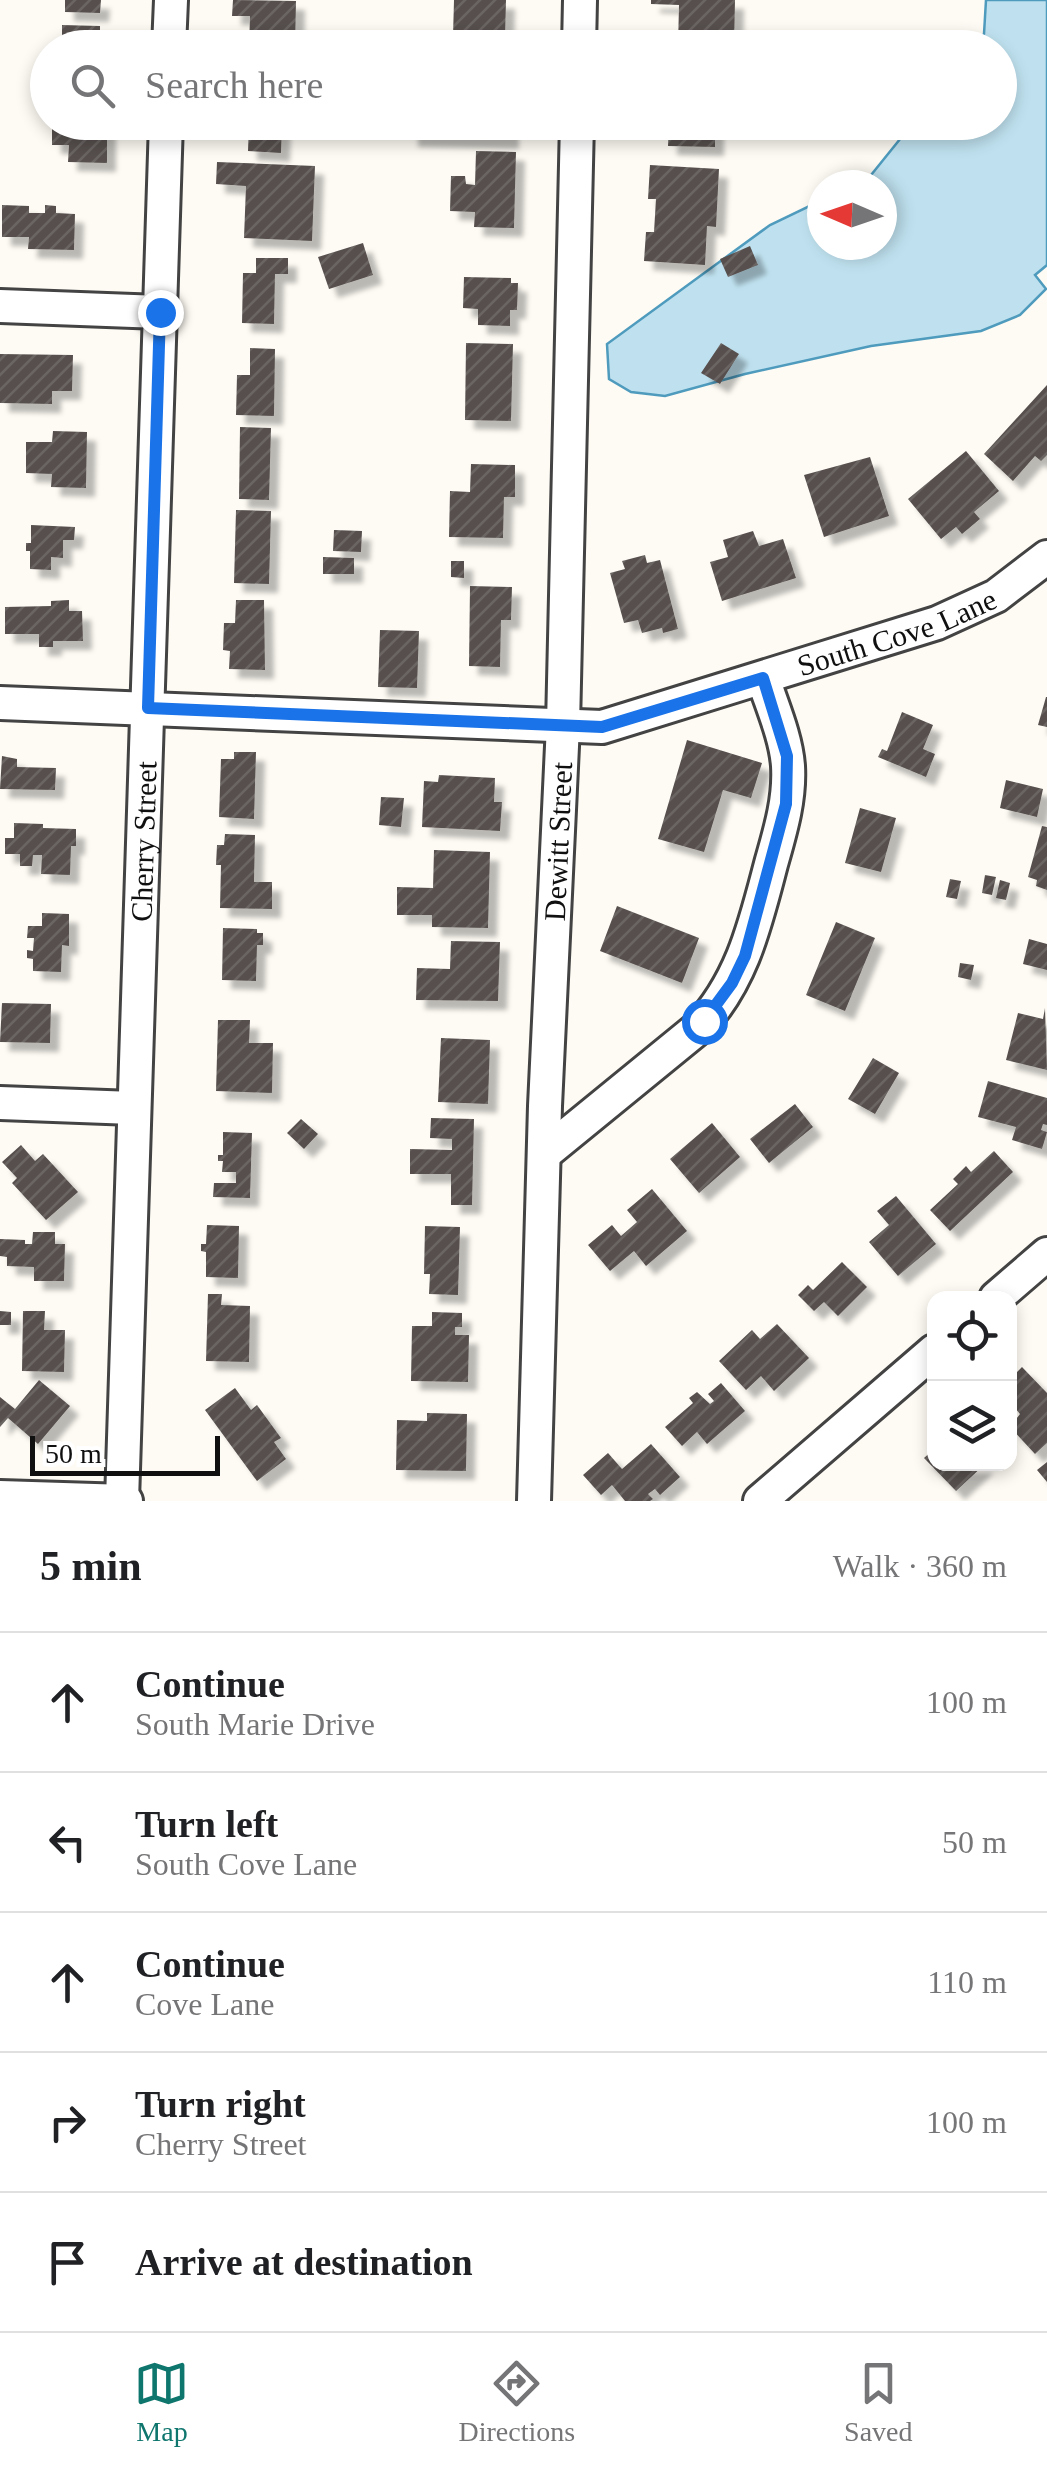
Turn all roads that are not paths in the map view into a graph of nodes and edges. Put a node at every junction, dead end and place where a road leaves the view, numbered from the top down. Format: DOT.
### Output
graph roads {
  1 [pos="170,0"];
  2 [pos="580,0"];
  3 [pos="169,30"];
  4 [pos="579,30"];
  5 [pos="165,140"];
  6 [pos="577,140"];
  7 [pos="0,306"];
  8 [pos="160,312"];
  9 [pos="1047,557"];
  10 [pos="763,678"];
  11 [pos="0,703"];
  12 [pos="148,708"];
  13 [pos="562,725"];
  14 [pos="0,1103"];
  15 [pos="134,1108"];
  16 [pos="544,1154"];
  17 [pos="1047,1254"];
  18 [pos="1004,1291"];
  19 [pos="927,1357"];
  20 [pos="0,1497"];
  21 [pos="123,1501"];
  22 [pos="534,1501"];
  23 [pos="760,1501"];
  1 -- 3 [label="street"];
  2 -- 4 [label="street"];
  5 -- 8 [label="street, Cherry Street"];
  6 -- 13 [label="street, Dewitt Street"];
  7 -- 8 [label="street"];
  8 -- 12 [label="street, Cherry Street"];
  9 -- 10 [label="street, South Cove Lane"];
  10 -- 13 [label="street, South Cove Lane"];
  10 -- 16 [label="street"];
  11 -- 12 [label="street, South Cove Lane"];
  12 -- 13 [label="street, South Cove Lane"];
  12 -- 15 [label="street, Cherry Street"];
  13 -- 16 [label="street, Dewitt Street"];
  14 -- 15 [label="street"];
  15 -- 21 [label="street, Cherry Street"];
  16 -- 22 [label="street, Dewitt Street"];
  17 -- 18 [label="street"];
  19 -- 23 [label="street"];
  20 -- 21 [label="street"];
}
